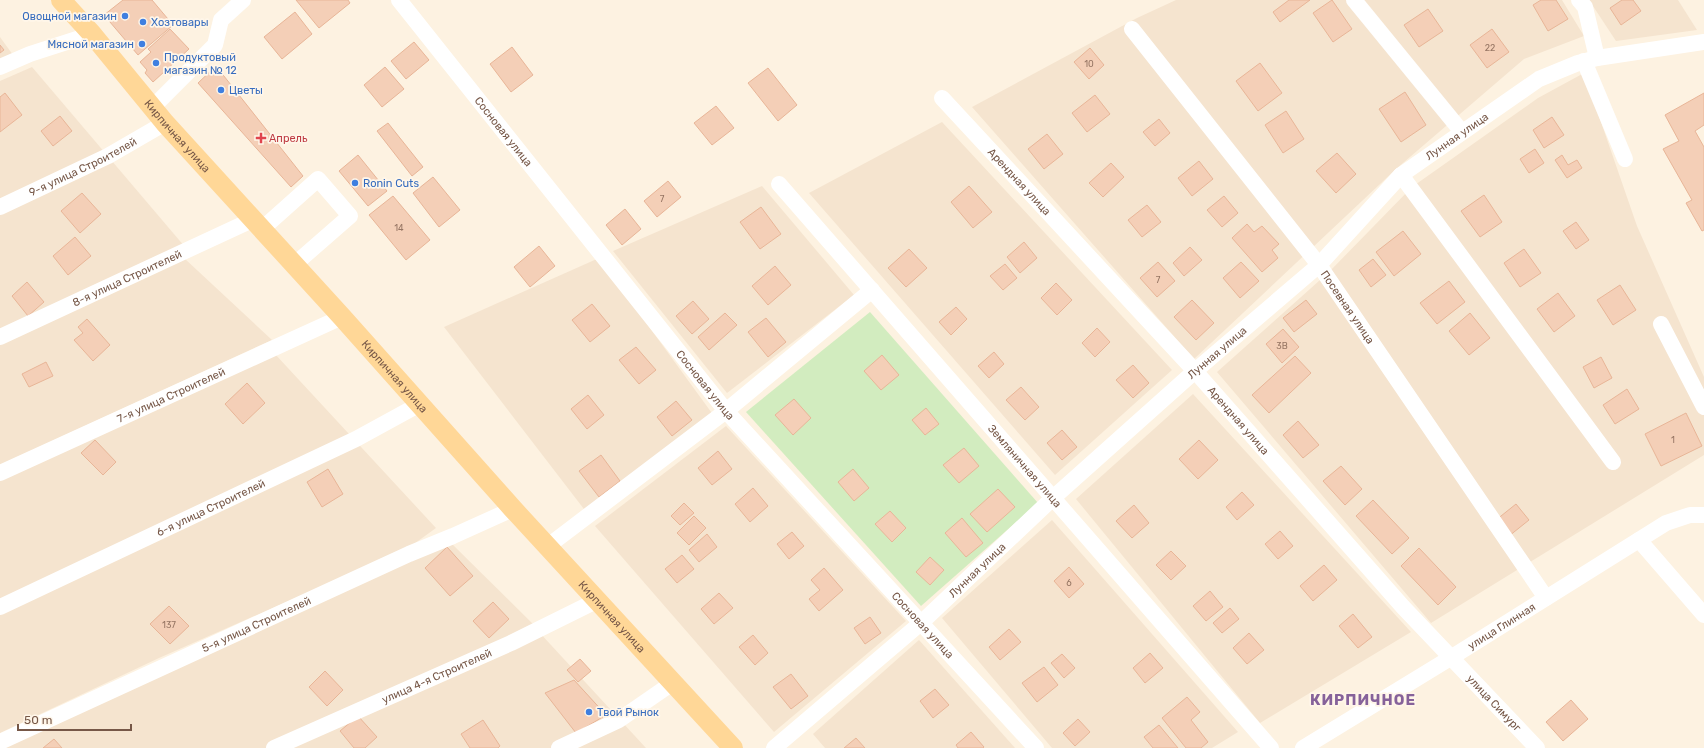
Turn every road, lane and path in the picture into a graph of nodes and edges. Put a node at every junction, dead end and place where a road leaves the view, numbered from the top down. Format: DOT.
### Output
graph roads {
  1 [pos="61,0"];
  2 [pos="243,0"];
  3 [pos="399,0"];
  4 [pos="1354,0"];
  5 [pos="1579,0"];
  6 [pos="1132,29"];
  7 [pos="92,34"];
  8 [pos="1704,42"];
  9 [pos="1590,60"];
  10 [pos="0,67"];
  11 [pos="942,98"];
  12 [pos="152,108"];
  13 [pos="164,123"];
  14 [pos="1462,132"];
  15 [pos="1625,159"];
  16 [pos="1401,175"];
  17 [pos="779,184"];
  18 [pos="0,207"];
  19 [pos="258,224"];
  20 [pos="295,264"];
  21 [pos="1320,265"];
  22 [pos="872,290"];
  23 [pos="342,316"];
  24 [pos="1661,324"];
  25 [pos="0,337"];
  26 [pos="1195,371"];
  27 [pos="420,404"];
  28 [pos="1704,407"];
  29 [pos="726,410"];
  30 [pos="1613,462"];
  31 [pos="0,473"];
  32 [pos="1054,497"];
  33 [pos="514,509"];
  34 [pos="1704,515"];
  35 [pos="1639,540"];
  36 [pos="548,546"];
  37 [pos="1546,598"];
  38 [pos="598,600"];
  39 [pos="0,607"];
  40 [pos="1704,615"];
  41 [pos="922,622"];
  42 [pos="1452,657"];
  43 [pos="674,682"];
  44 [pos="0,742"];
  45 [pos="274,748"];
  46 [pos="559,748"];
  47 [pos="733,748"];
  48 [pos="774,748"];
  49 [pos="1036,748"];
  50 [pos="1271,748"];
  51 [pos="1303,748"];
  52 [pos="1537,748"];
  1 -- 7 [label="main road, Кирпичная улица"];
  2 -- 12 [label="street"];
  3 -- 29 [label="street, Сосновая улица"];
  4 -- 14 [label="street"];
  5 -- 9 [label="street"];
  6 -- 21 [label="street, Посевная улица"];
  7 -- 10 [label="street"];
  7 -- 12 [label="main road, Кирпичная улица"];
  8 -- 9 [label="street, Лунная улица"];
  9 -- 14 [label="street, Лунная улица"];
  9 -- 15 [label="street"];
  11 -- 26 [label="street, Арендная улица"];
  12 -- 13 [label="main road, Кирпичная улица"];
  13 -- 18 [label="street, 9-я улица Строителей"];
  13 -- 19 [label="main road, Кирпичная улица"];
  14 -- 16 [label="street, Лунная улица"];
  16 -- 21 [label="street, Лунная улица"];
  16 -- 30 [label="street"];
  17 -- 22 [label="street, Земляничная улица"];
  19 -- 20 [label="main road, Кирпичная улица"];
  19 -- 20 [label="street, 8-я улица Строителей"];
  19 -- 25 [label="street, 8-я улица Строителей"];
  20 -- 23 [label="main road, Кирпичная улица"];
  21 -- 26 [label="street, Лунная улица"];
  21 -- 37 [label="street, Посевная улица"];
  22 -- 29 [label="street"];
  22 -- 32 [label="street, Земляничная улица"];
  23 -- 27 [label="main road, Кирпичная улица"];
  23 -- 31 [label="street, 7-я улица Строителей"];
  24 -- 28 [label="street"];
  26 -- 32 [label="street, Лунная улица"];
  26 -- 42 [label="street, Арендная улица"];
  27 -- 33 [label="main road, Кирпичная улица"];
  27 -- 39 [label="street, 6-я улица Строителей"];
  29 -- 36 [label="street"];
  29 -- 41 [label="street, Сосновая улица"];
  32 -- 41 [label="street, Лунная улица"];
  32 -- 50 [label="street, Земляничная улица"];
  33 -- 36 [label="main road, Кирпичная улица"];
  33 -- 44 [label="street, 5-я улица Строителей"];
  34 -- 35 [label="street, улица Глинная"];
  35 -- 37 [label="street, улица Глинная"];
  35 -- 40 [label="street"];
  36 -- 38 [label="main road, Кирпичная улица"];
  37 -- 42 [label="street, улица Глинная"];
  38 -- 43 [label="main road, Кирпичная улица"];
  38 -- 45 [label="street, улица 4-я Строителей"];
  41 -- 48 [label="street, Лунная улица"];
  41 -- 49 [label="street, Сосновая улица"];
  42 -- 51 [label="street, улица Глинная"];
  42 -- 52 [label="street, улица Симург"];
  43 -- 46 [label="street"];
  43 -- 47 [label="main road, Кирпичная улица"];
}
